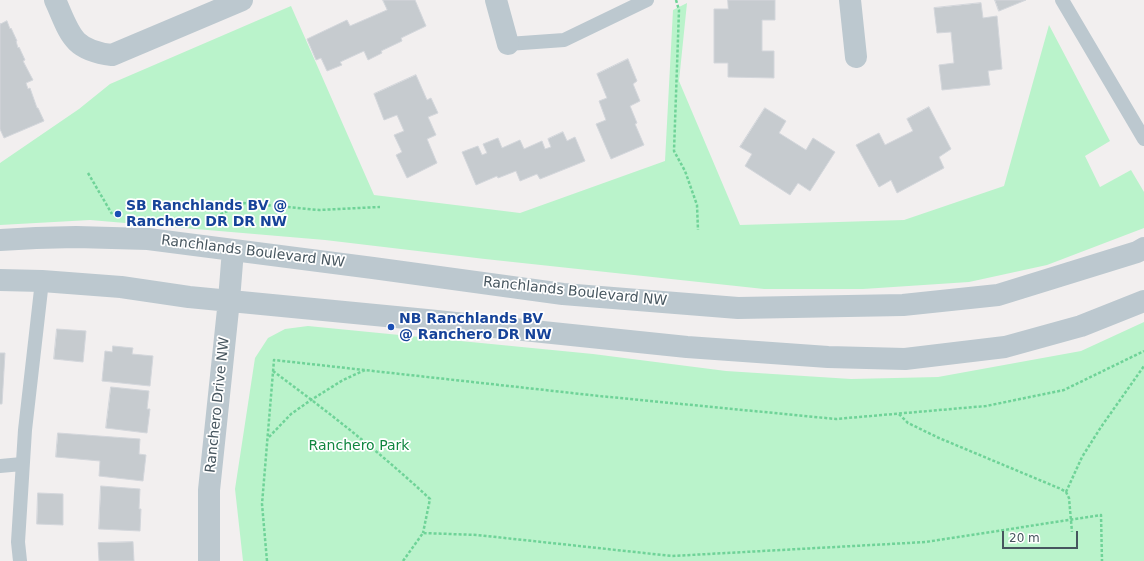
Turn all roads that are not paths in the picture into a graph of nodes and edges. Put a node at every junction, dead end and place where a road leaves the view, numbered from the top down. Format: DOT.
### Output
graph roads {
  1 [pos="55,0"];
  2 [pos="242,0"];
  3 [pos="496,0"];
  4 [pos="647,0"];
  5 [pos="850,0"];
  6 [pos="1062,0"];
  7 [pos="508,44"];
  8 [pos="856,56"];
  9 [pos="1144,139"];
  10 [pos="0,240"];
  11 [pos="1144,248"];
  12 [pos="233,250"];
  13 [pos="0,280"];
  14 [pos="42,281"];
  15 [pos="229,300"];
  16 [pos="1144,301"];
  17 [pos="22,464"];
  18 [pos="0,466"];
  19 [pos="20,561"];
  20 [pos="209,561"];
  1 -- 2 [label="street"];
  3 -- 7 [label="street"];
  4 -- 7 [label="lane"];
  5 -- 8 [label="street"];
  6 -- 9 [label="lane"];
  10 -- 12 [label="street, Ranchlands Boulevard NW"];
  11 -- 12 [label="street, Ranchlands Boulevard NW"];
  12 -- 15 [label="street, Ranchero Drive NW"];
  13 -- 14 [label="street"];
  14 -- 15 [label="street"];
  14 -- 17 [label="lane"];
  15 -- 16 [label="street"];
  15 -- 20 [label="street, Ranchero Drive NW"];
  17 -- 18 [label="lane"];
  17 -- 19 [label="lane"];
}
